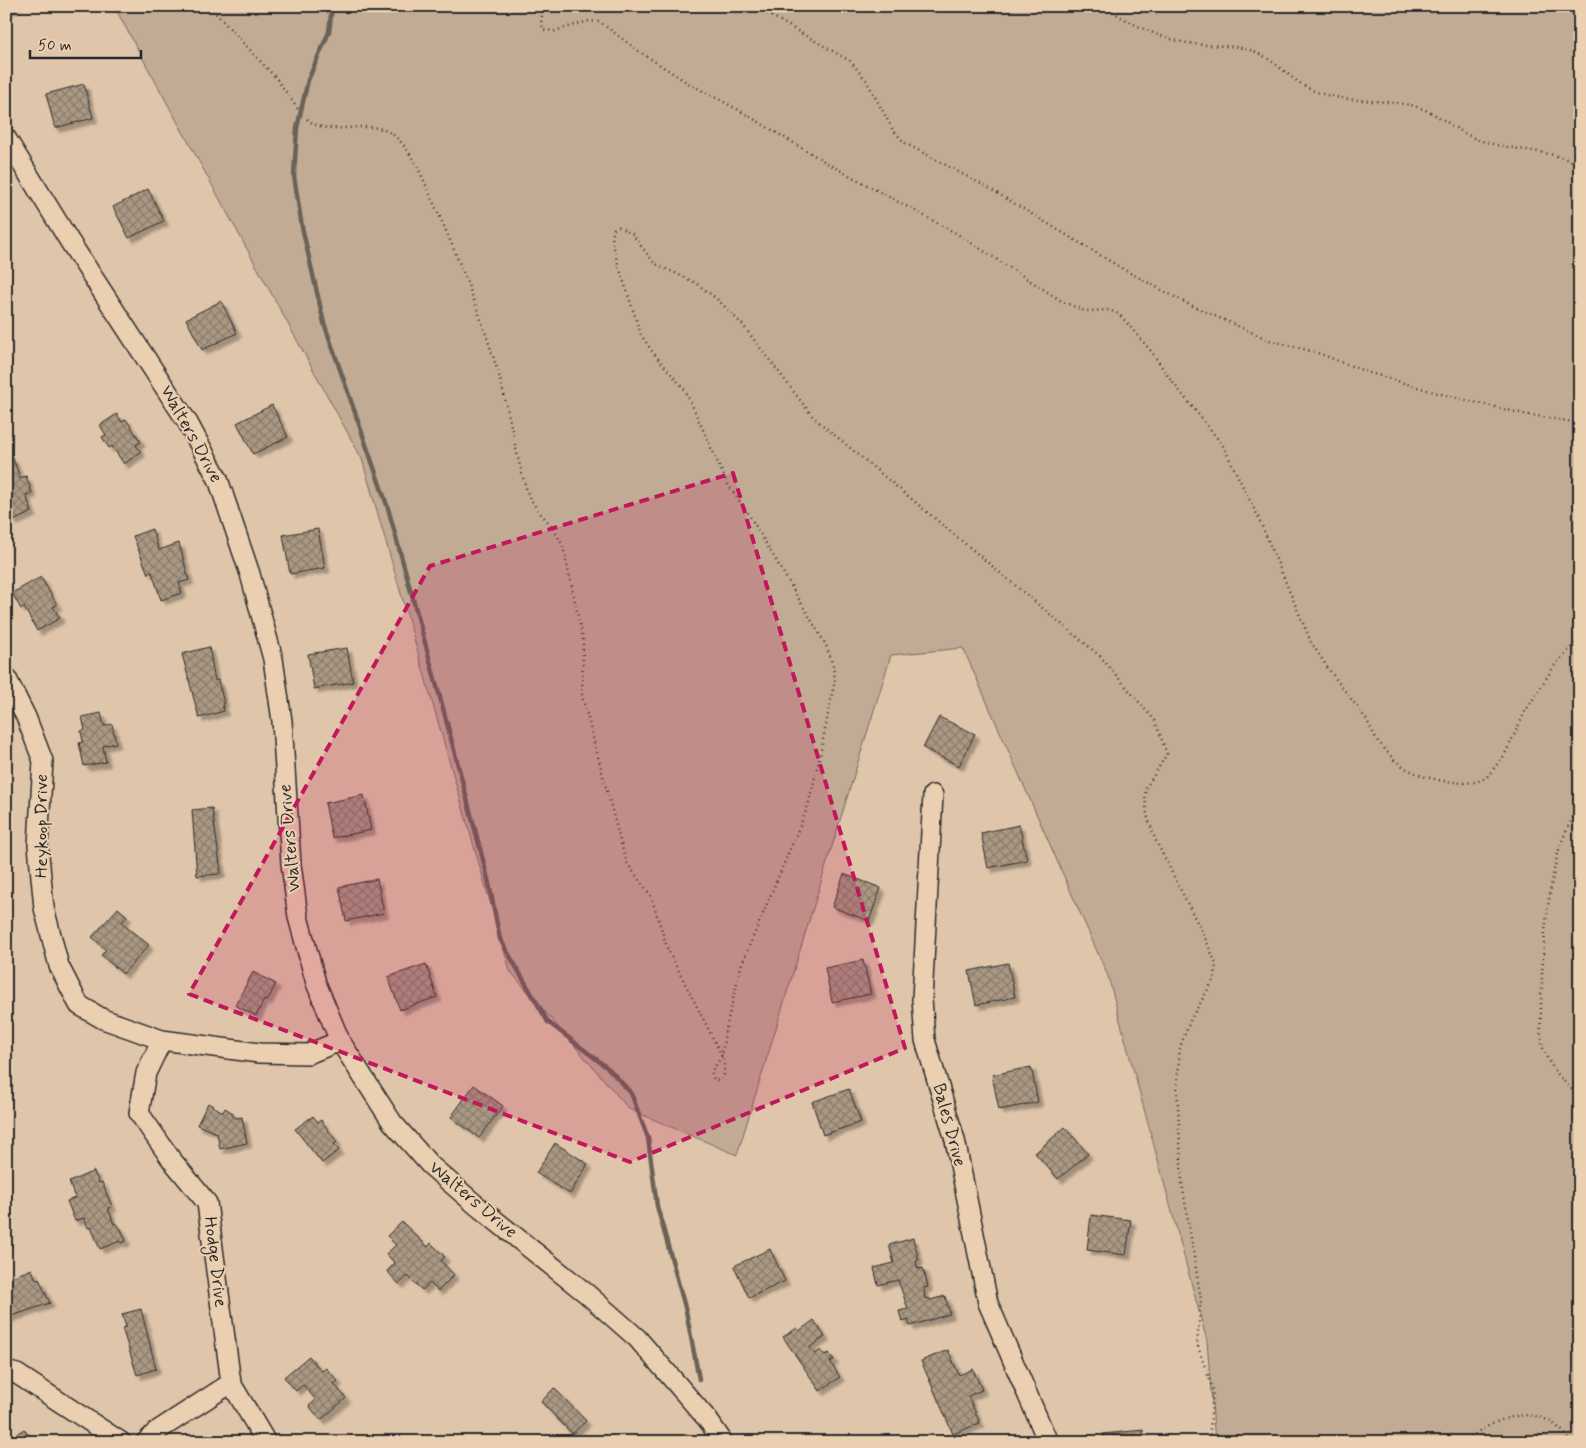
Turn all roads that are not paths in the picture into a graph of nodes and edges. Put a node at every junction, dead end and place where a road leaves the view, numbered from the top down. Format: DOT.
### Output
graph roads {
  1 [pos="6,138"];
  2 [pos="6,677"];
  3 [pos="933,794"];
  4 [pos="162,1040"];
  5 [pos="340,1041"];
  6 [pos="6,1371"];
  7 [pos="231,1383"];
  8 [pos="120,1442"];
  9 [pos="146,1442"];
  10 [pos="266,1442"];
  11 [pos="723,1442"];
  12 [pos="1048,1442"];
  1 -- 5 [label="street, Walters Drive"];
  2 -- 4 [label="street, Heykoop Drive"];
  3 -- 12 [label="street, Bales Drive"];
  4 -- 5 [label="street, Heykoop Drive"];
  4 -- 7 [label="street, Hodge Drive"];
  5 -- 11 [label="street, Walters Drive"];
  6 -- 8 [label="street"];
  7 -- 9 [label="street"];
  7 -- 10 [label="street, Hodge Drive"];
}
